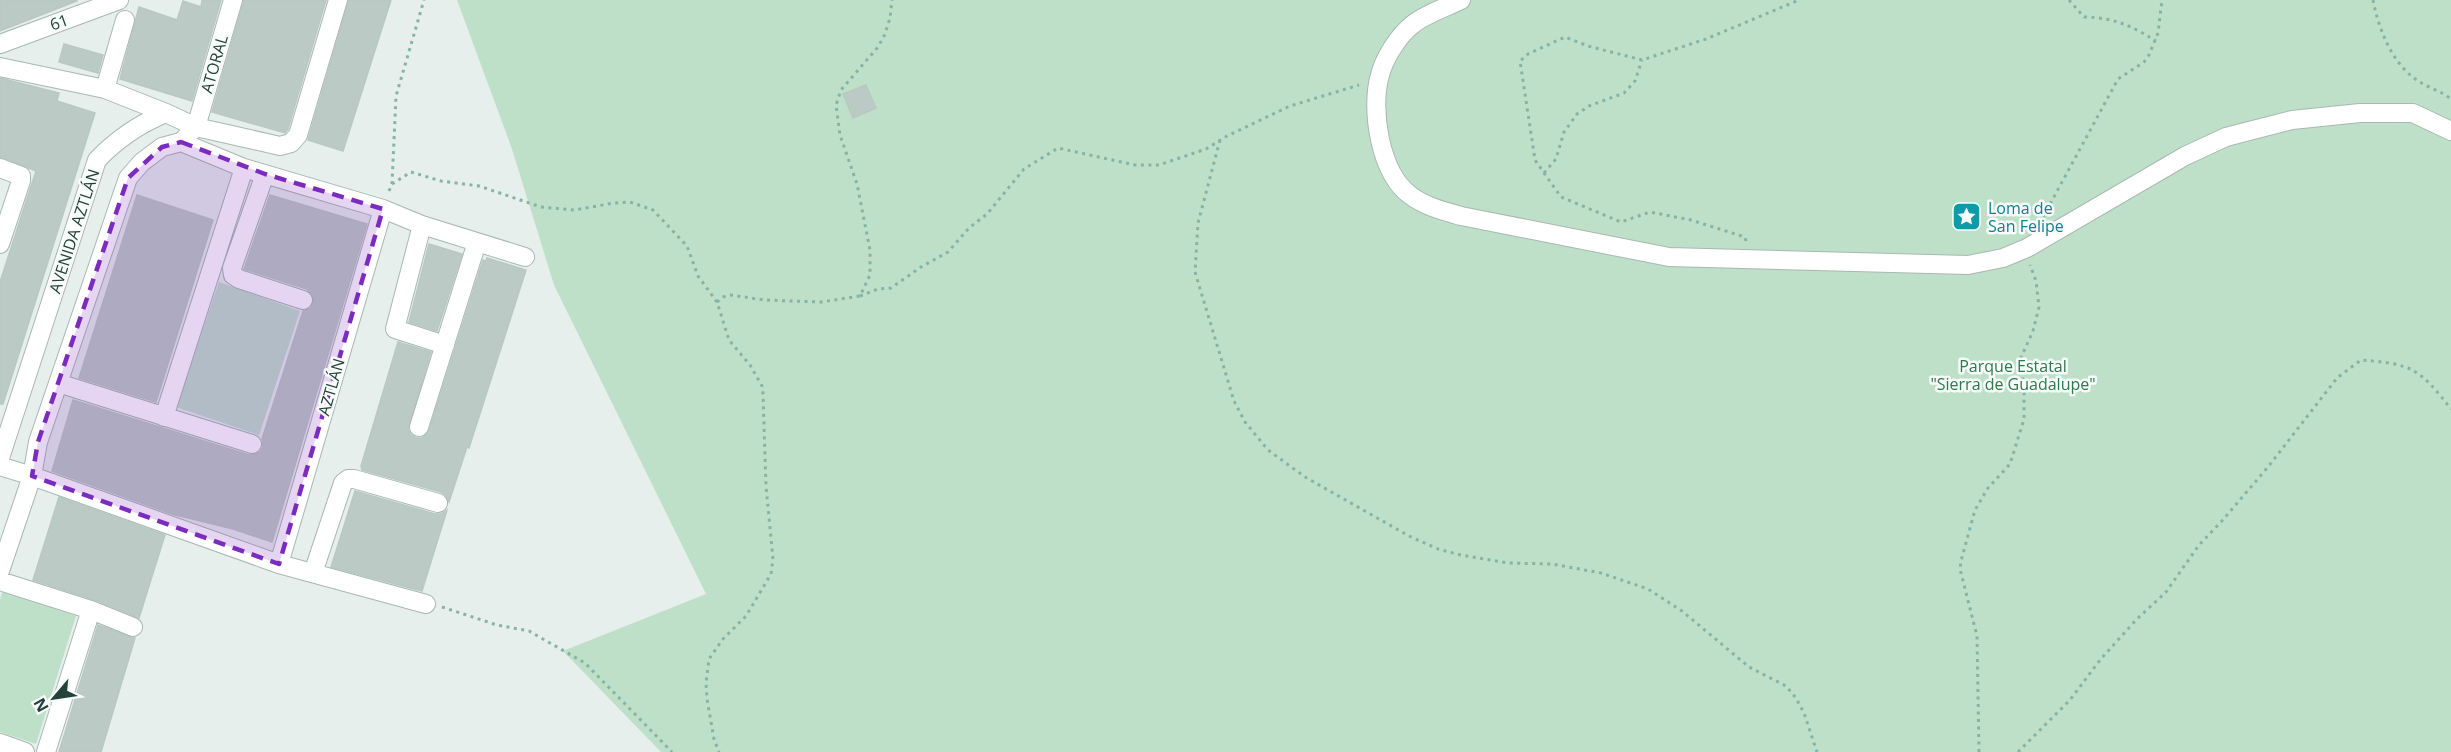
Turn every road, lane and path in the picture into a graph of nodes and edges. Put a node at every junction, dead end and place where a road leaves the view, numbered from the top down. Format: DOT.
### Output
graph roads {
  1 [pos="119,0"];
  2 [pos="233,0"];
  3 [pos="338,0"];
  4 [pos="424,0"];
  5 [pos="892,0"];
  6 [pos="1461,0"];
  7 [pos="1799,0"];
  8 [pos="2069,0"];
  9 [pos="2162,0"];
  10 [pos="2373,0"];
  11 [pos="125,20"];
  12 [pos="2156,41"];
  13 [pos="0,44"];
  14 [pos="1642,60"];
  15 [pos="0,67"];
  16 [pos="1380,75"];
  17 [pos="105,89"];
  18 [pos="2451,99"];
  19 [pos="166,113"];
  20 [pos="196,127"];
  21 [pos="2451,131"];
  22 [pos="1220,140"];
  23 [pos="181,141"];
  24 [pos="0,168"];
  25 [pos="244,168"];
  26 [pos="1545,172"];
  27 [pos="265,174"];
  28 [pos="392,183"];
  29 [pos="383,209"];
  30 [pos="2042,219"];
  31 [pos="422,225"];
  32 [pos="477,242"];
  33 [pos="0,244"];
  34 [pos="2027,248"];
  35 [pos="525,257"];
  36 [pos="1754,260"];
  37 [pos="860,296"];
  38 [pos="303,300"];
  39 [pos="717,302"];
  40 [pos="445,345"];
  41 [pos="58,383"];
  42 [pos="2451,409"];
  43 [pos="164,417"];
  44 [pos="419,427"];
  45 [pos="4,432"];
  46 [pos="38,442"];
  47 [pos="252,444"];
  48 [pos="0,458"];
  49 [pos="0,466"];
  50 [pos="32,476"];
  51 [pos="438,503"];
  52 [pos="279,564"];
  53 [pos="0,571"];
  54 [pos="313,573"];
  55 [pos="0,581"];
  56 [pos="426,604"];
  57 [pos="91,610"];
  58 [pos="133,627"];
  59 [pos="0,743"];
  60 [pos="25,752"];
  61 [pos="46,752"];
  62 [pos="672,752"];
  63 [pos="719,752"];
  64 [pos="1817,752"];
  65 [pos="1979,752"];
  66 [pos="2018,752"];
  1 -- 13 [label="street, 61"];
  2 -- 20 [label="street, ATORAL"];
  3 -- 20 [label="street"];
  4 -- 28 [label="path"];
  5 -- 37 [label="path"];
  6 -- 16 [label="street"];
  7 -- 14 [label="path"];
  8 -- 12 [label="path"];
  9 -- 12 [label="path"];
  10 -- 18 [label="path"];
  11 -- 17 [label="street"];
  12 -- 30 [label="path"];
  14 -- 26 [label="path"];
  14 -- 26 [label="path"];
  15 -- 17 [label="street"];
  16 -- 22 [label="path"];
  16 -- 36 [label="street"];
  17 -- 19 [label="street"];
  19 -- 20 [label="street"];
  19 -- 45 [label="street, AVENIDA AZTLÁN"];
  20 -- 23 [label="street, AVENIDA AZTLÁN"];
  21 -- 34 [label="street"];
  22 -- 37 [label="path"];
  22 -- 64 [label="path"];
  23 -- 25 [label="street"];
  23 -- 41 [label="street, AVENIDA AZTLÁN"];
  24 -- 33 [label="street"];
  25 -- 27 [label="street"];
  25 -- 43 [label="street"];
  26 -- 36 [label="path"];
  27 -- 29 [label="street"];
  27 -- 38 [label="street"];
  28 -- 29 [label="path"];
  28 -- 39 [label="path"];
  29 -- 31 [label="street"];
  29 -- 52 [label="street, AZTLÁN"];
  31 -- 32 [label="street"];
  31 -- 40 [label="street"];
  32 -- 35 [label="street"];
  32 -- 40 [label="street"];
  34 -- 36 [label="street"];
  34 -- 65 [label="path"];
  37 -- 39 [label="path"];
  39 -- 63 [label="path"];
  40 -- 44 [label="street"];
  41 -- 43 [label="street"];
  41 -- 46 [label="street, AVENIDA AZTLÁN"];
  42 -- 66 [label="path"];
  43 -- 47 [label="street"];
  45 -- 46 [label="street"];
  45 -- 48 [label="street, AVENIDA AZTLÁN"];
  46 -- 50 [label="street, AVENIDA AZTLÁN"];
  49 -- 50 [label="street"];
  50 -- 52 [label="street"];
  50 -- 53 [label="street, AVENIDA AZTLÁN"];
  51 -- 54 [label="street"];
  52 -- 54 [label="street"];
  54 -- 56 [label="street"];
  55 -- 57 [label="street"];
  56 -- 62 [label="path"];
  57 -- 58 [label="street"];
  57 -- 61 [label="street"];
  59 -- 60 [label="street"];
}
